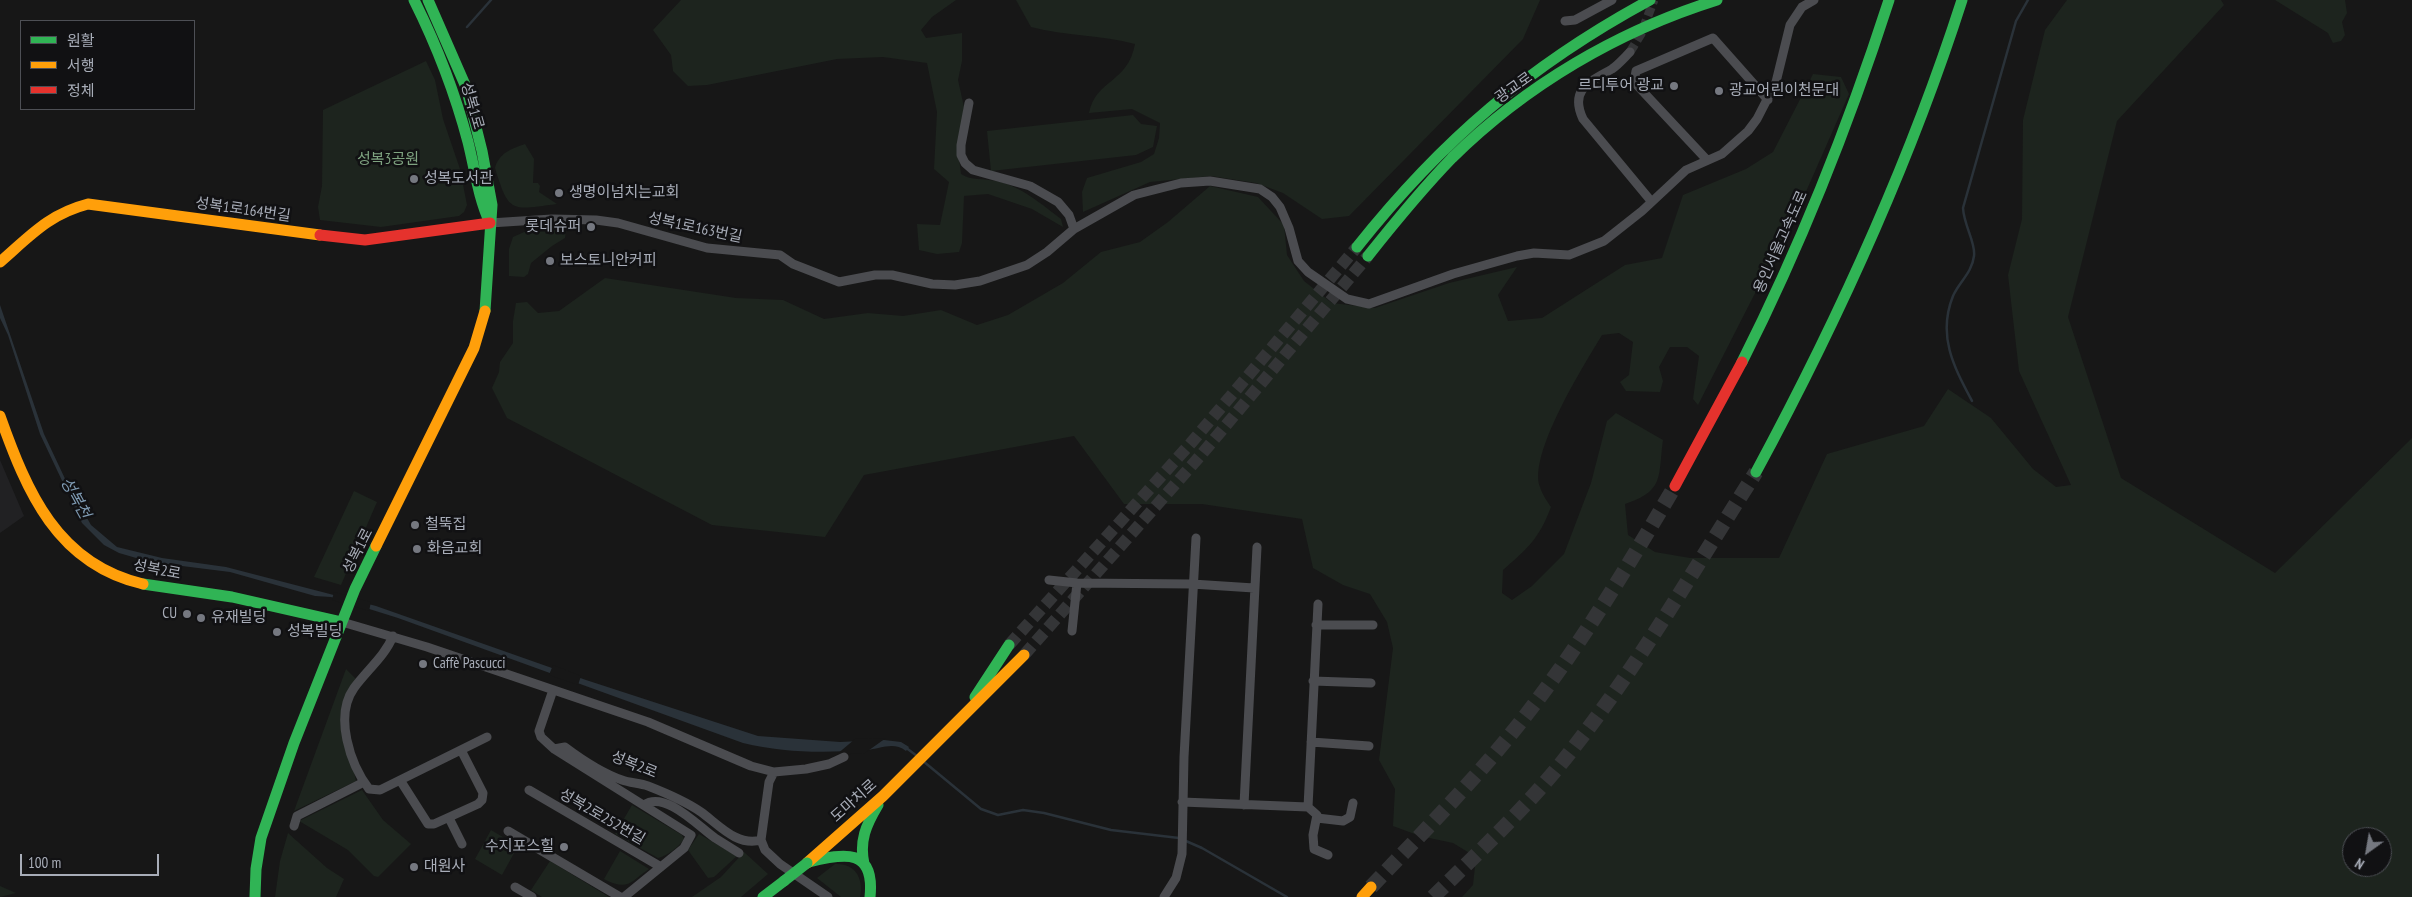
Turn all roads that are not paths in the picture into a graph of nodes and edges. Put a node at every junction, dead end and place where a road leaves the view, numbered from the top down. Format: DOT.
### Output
graph roads {
  1 [pos="414,0"];
  2 [pos="428,0"];
  3 [pos="1612,0"];
  4 [pos="1650,0"];
  5 [pos="1717,0"];
  6 [pos="1814,0"];
  7 [pos="1889,0"];
  8 [pos="1962,0"];
  9 [pos="1565,22"];
  10 [pos="1630,52"];
  11 [pos="1768,100"];
  12 [pos="969,103"];
  13 [pos="1707,160"];
  14 [pos="1651,201"];
  15 [pos="490,223"];
  16 [pos="1074,229"];
  17 [pos="1357,247"];
  18 [pos="1368,256"];
  19 [pos="4,258"];
  20 [pos="0,416"];
  21 [pos="1756,472"];
  22 [pos="1675,486"];
  23 [pos="1196,538"];
  24 [pos="1257,547"];
  25 [pos="1049,580"];
  26 [pos="1077,582"];
  27 [pos="1192,584"];
  28 [pos="1254,588"];
  29 [pos="1318,604"];
  30 [pos="344,616"];
  31 [pos="1316,625"];
  32 [pos="1373,625"];
  33 [pos="1072,631"];
  34 [pos="393,636"];
  35 [pos="1009,645"];
  36 [pos="1024,655"];
  37 [pos="1313,681"];
  38 [pos="1371,683"];
  39 [pos="553,690"];
  40 [pos="960,720"];
  41 [pos="487,737"];
  42 [pos="1311,742"];
  43 [pos="1369,746"];
  44 [pos="554,749"];
  45 [pos="461,750"];
  46 [pos="844,757"];
  47 [pos="774,772"];
  48 [pos="400,780"];
  49 [pos="364,782"];
  50 [pos="529,790"];
  51 [pos="883,796"];
  52 [pos="1182,802"];
  53 [pos="1353,803"];
  54 [pos="644,805"];
  55 [pos="1244,805"];
  56 [pos="1308,807"];
  57 [pos="449,818"];
  58 [pos="1317,818"];
  59 [pos="697,823"];
  60 [pos="294,826"];
  61 [pos="508,831"];
  62 [pos="691,835"];
  63 [pos="761,840"];
  64 [pos="462,844"];
  65 [pos="738,853"];
  66 [pos="1328,855"];
  67 [pos="806,863"];
  68 [pos="864,864"];
  69 [pos="661,867"];
  70 [pos="516,887"];
  71 [pos="1371,887"];
  72 [pos="255,897"];
  73 [pos="532,897"];
  74 [pos="620,897"];
  75 [pos="624,897"];
  76 [pos="763,897"];
  77 [pos="828,897"];
  78 [pos="870,897"];
  79 [pos="1164,897"];
  80 [pos="1362,897"];
  1 -- 15 [label="main road, 성복1로"];
  2 -- 15 [label="main road, 성복1로"];
  3 -- 9 [label="street"];
  4 -- 17 [label="main road, 광교로"];
  5 -- 18 [label="main road, 광교로"];
  6 -- 11 [label="street, 성복1로163번길"];
  7 -- 22 [label="main road, 용인서울고속도로"];
  8 -- 21 [label="main road"];
  10 -- 14 [label="street"];
  11 -- 13 [label="street, 성복1로163번길"];
  11 -- 13 [label="street"];
  12 -- 16 [label="street"];
  13 -- 14 [label="street, 성복1로163번길"];
  14 -- 16 [label="street, 성복1로163번길"];
  15 -- 16 [label="street, 성복1로163번길"];
  15 -- 19 [label="main road, 성복1로164번길"];
  15 -- 30 [label="main road, 성복1로"];
  20 -- 30 [label="main road, 성복2로"];
  23 -- 27 [label="street"];
  24 -- 28 [label="street"];
  25 -- 26 [label="street"];
  26 -- 27 [label="street"];
  26 -- 33 [label="street"];
  27 -- 28 [label="street"];
  27 -- 52 [label="street"];
  28 -- 55 [label="street"];
  29 -- 31 [label="street"];
  30 -- 34 [label="street, 성복2로"];
  30 -- 72 [label="main road, 성복1로"];
  31 -- 32 [label="street"];
  31 -- 37 [label="street"];
  34 -- 39 [label="street, 성복2로"];
  34 -- 49 [label="street"];
  35 -- 40 [label="main road"];
  36 -- 40 [label="main road"];
  37 -- 38 [label="street"];
  37 -- 42 [label="street"];
  39 -- 44 [label="street"];
  39 -- 47 [label="street, 성복2로"];
  40 -- 51 [label="main road, 도마치로"];
  41 -- 45 [label="street"];
  42 -- 43 [label="street"];
  42 -- 56 [label="street"];
  44 -- 54 [label="street, 성복2로252번길"];
  44 -- 63 [label="street, 성복2로"];
  45 -- 48 [label="street"];
  45 -- 57 [label="street"];
  46 -- 47 [label="street, 성복2로"];
  47 -- 63 [label="street"];
  48 -- 49 [label="street"];
  48 -- 57 [label="street"];
  49 -- 60 [label="street"];
  50 -- 69 [label="street, 성복2로252번길"];
  51 -- 67 [label="main road, 도마치로"];
  51 -- 68 [label="main road"];
  52 -- 55 [label="street"];
  52 -- 79 [label="street"];
  53 -- 58 [label="street"];
  54 -- 59 [label="street"];
  54 -- 62 [label="street, 성복2로252번길"];
  55 -- 56 [label="street"];
  56 -- 58 [label="street"];
  57 -- 64 [label="street"];
  58 -- 66 [label="street"];
  59 -- 62 [label="street"];
  59 -- 65 [label="street"];
  61 -- 74 [label="street"];
  62 -- 69 [label="street"];
  63 -- 77 [label="street"];
  67 -- 68 [label="main road"];
  67 -- 76 [label="main road, 도마치로, bridge"];
  68 -- 78 [label="main road"];
  69 -- 75 [label="street"];
  70 -- 73 [label="street"];
  71 -- 80 [label="main road"];
}
